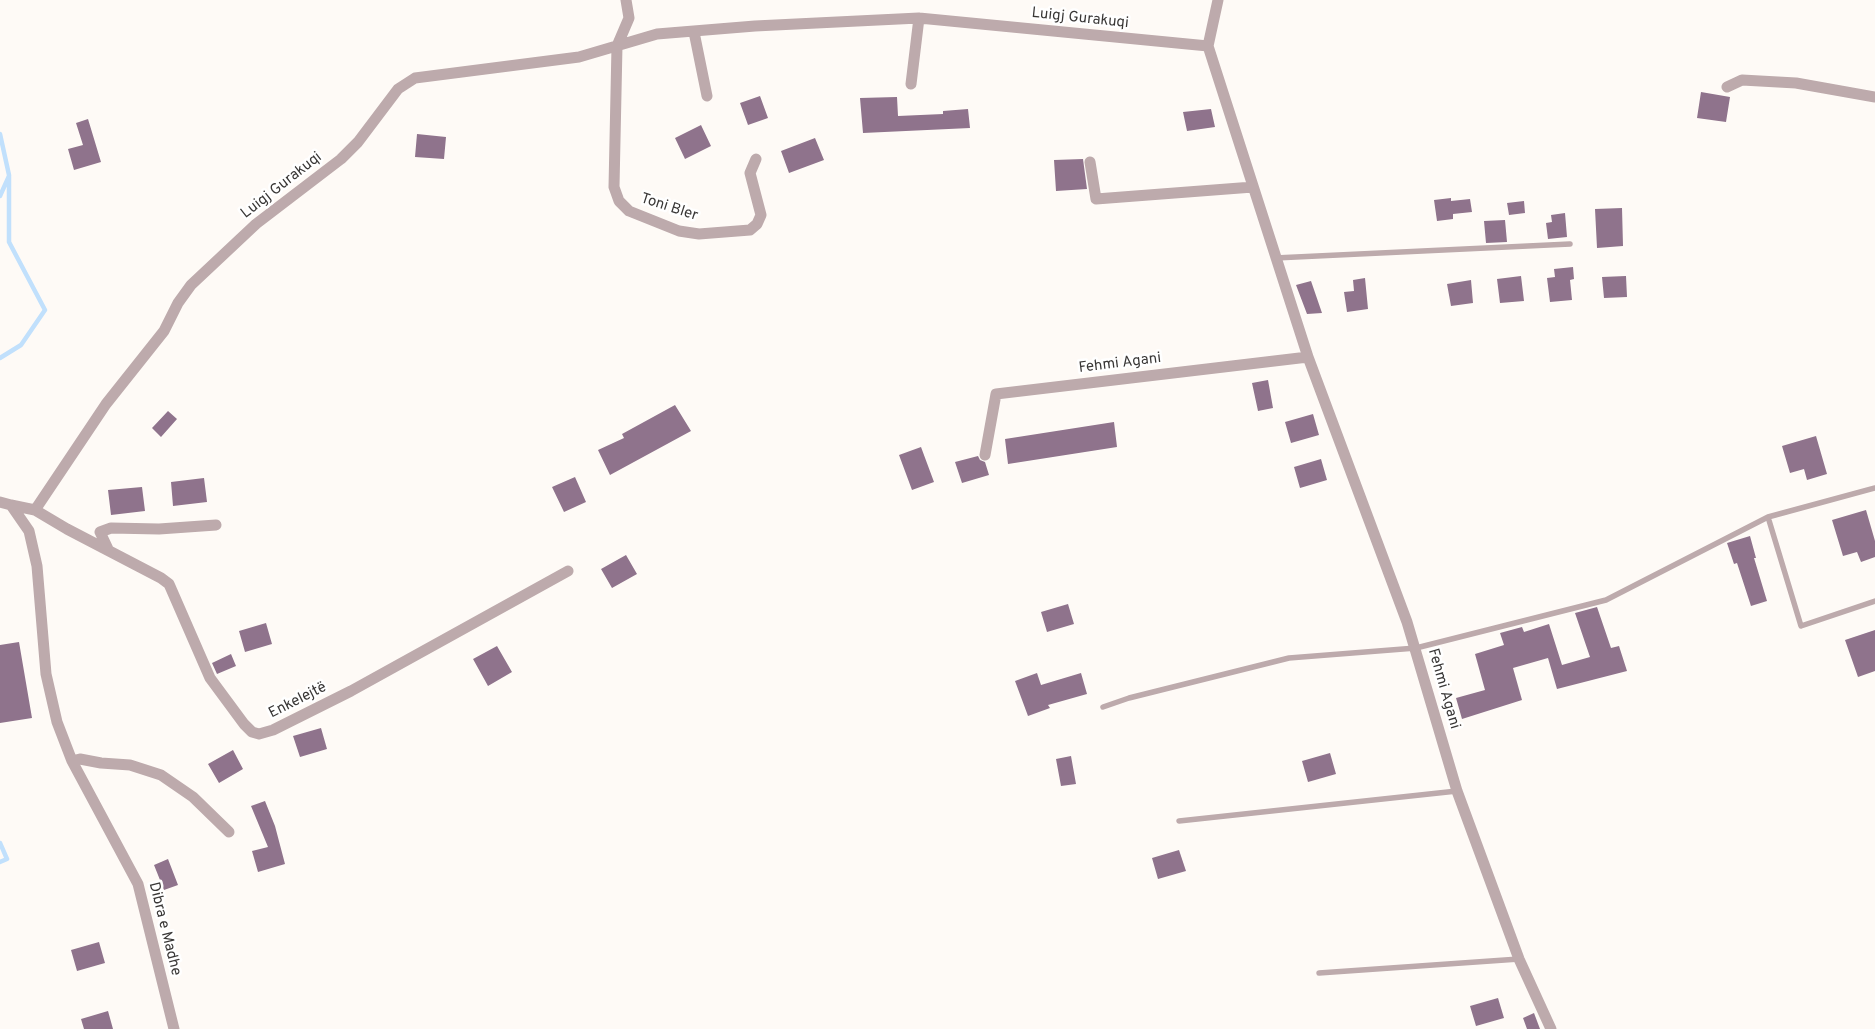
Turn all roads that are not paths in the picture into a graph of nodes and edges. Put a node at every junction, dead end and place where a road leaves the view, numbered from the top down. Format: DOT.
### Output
graph roads {
  1 [pos="626,0"];
  2 [pos="1218,0"];
  3 [pos="629,18"];
  4 [pos="919,18"];
  5 [pos="694,32"];
  6 [pos="644,37"];
  7 [pos="616,46"];
  8 [pos="1208,46"];
  9 [pos="911,84"];
  10 [pos="1727,87"];
  11 [pos="707,96"];
  12 [pos="1875,97"];
  13 [pos="756,159"];
  14 [pos="1090,162"];
  15 [pos="1253,187"];
  16 [pos="1570,244"];
  17 [pos="1275,258"];
  18 [pos="1308,357"];
  19 [pos="985,455"];
  20 [pos="1875,488"];
  21 [pos="6,503"];
  22 [pos="35,510"];
  23 [pos="1768,517"];
  24 [pos="216,525"];
  25 [pos="108,549"];
  26 [pos="568,571"];
  27 [pos="1875,601"];
  28 [pos="1416,648"];
  29 [pos="1103,707"];
  30 [pos="72,762"];
  31 [pos="1458,791"];
  32 [pos="1179,821"];
  33 [pos="229,832"];
  34 [pos="1519,959"];
  35 [pos="1319,973"];
  36 [pos="174,1029"];
  37 [pos="1551,1029"];
  1 -- 3 [label="street"];
  2 -- 8 [label="street"];
  3 -- 6 [label="street"];
  3 -- 7 [label="street, Toni Bler"];
  4 -- 5 [label="street, Luigj Gurakuqi"];
  4 -- 8 [label="street, Luigj Gurakuqi"];
  4 -- 9 [label="street"];
  5 -- 6 [label="street, Luigj Gurakuqi"];
  5 -- 11 [label="street"];
  6 -- 7 [label="street, Luigj Gurakuqi"];
  7 -- 13 [label="street, Toni Bler"];
  7 -- 22 [label="street, Luigj Gurakuqi"];
  8 -- 15 [label="street, Fehmi Agani"];
  10 -- 12 [label="street"];
  14 -- 15 [label="street"];
  15 -- 17 [label="street, Fehmi Agani"];
  16 -- 17 [label="lane"];
  17 -- 18 [label="street, Fehmi Agani"];
  18 -- 19 [label="street, Fehmi Agani"];
  18 -- 28 [label="street, Fehmi Agani"];
  20 -- 23 [label="lane"];
  21 -- 22 [label="street, Enkelejtë"];
  21 -- 30 [label="street, Dibra e Madhe"];
  22 -- 25 [label="street, Enkelejtë"];
  23 -- 27 [label="lane"];
  23 -- 28 [label="lane"];
  24 -- 25 [label="street"];
  25 -- 26 [label="street, Enkelejtë"];
  28 -- 29 [label="lane"];
  28 -- 31 [label="street, Fehmi Agani"];
  30 -- 33 [label="street"];
  30 -- 36 [label="street, Dibra e Madhe"];
  31 -- 32 [label="lane"];
  31 -- 34 [label="street, Fehmi Agani"];
  34 -- 35 [label="lane"];
  34 -- 37 [label="street, Fehmi Agani"];
}
